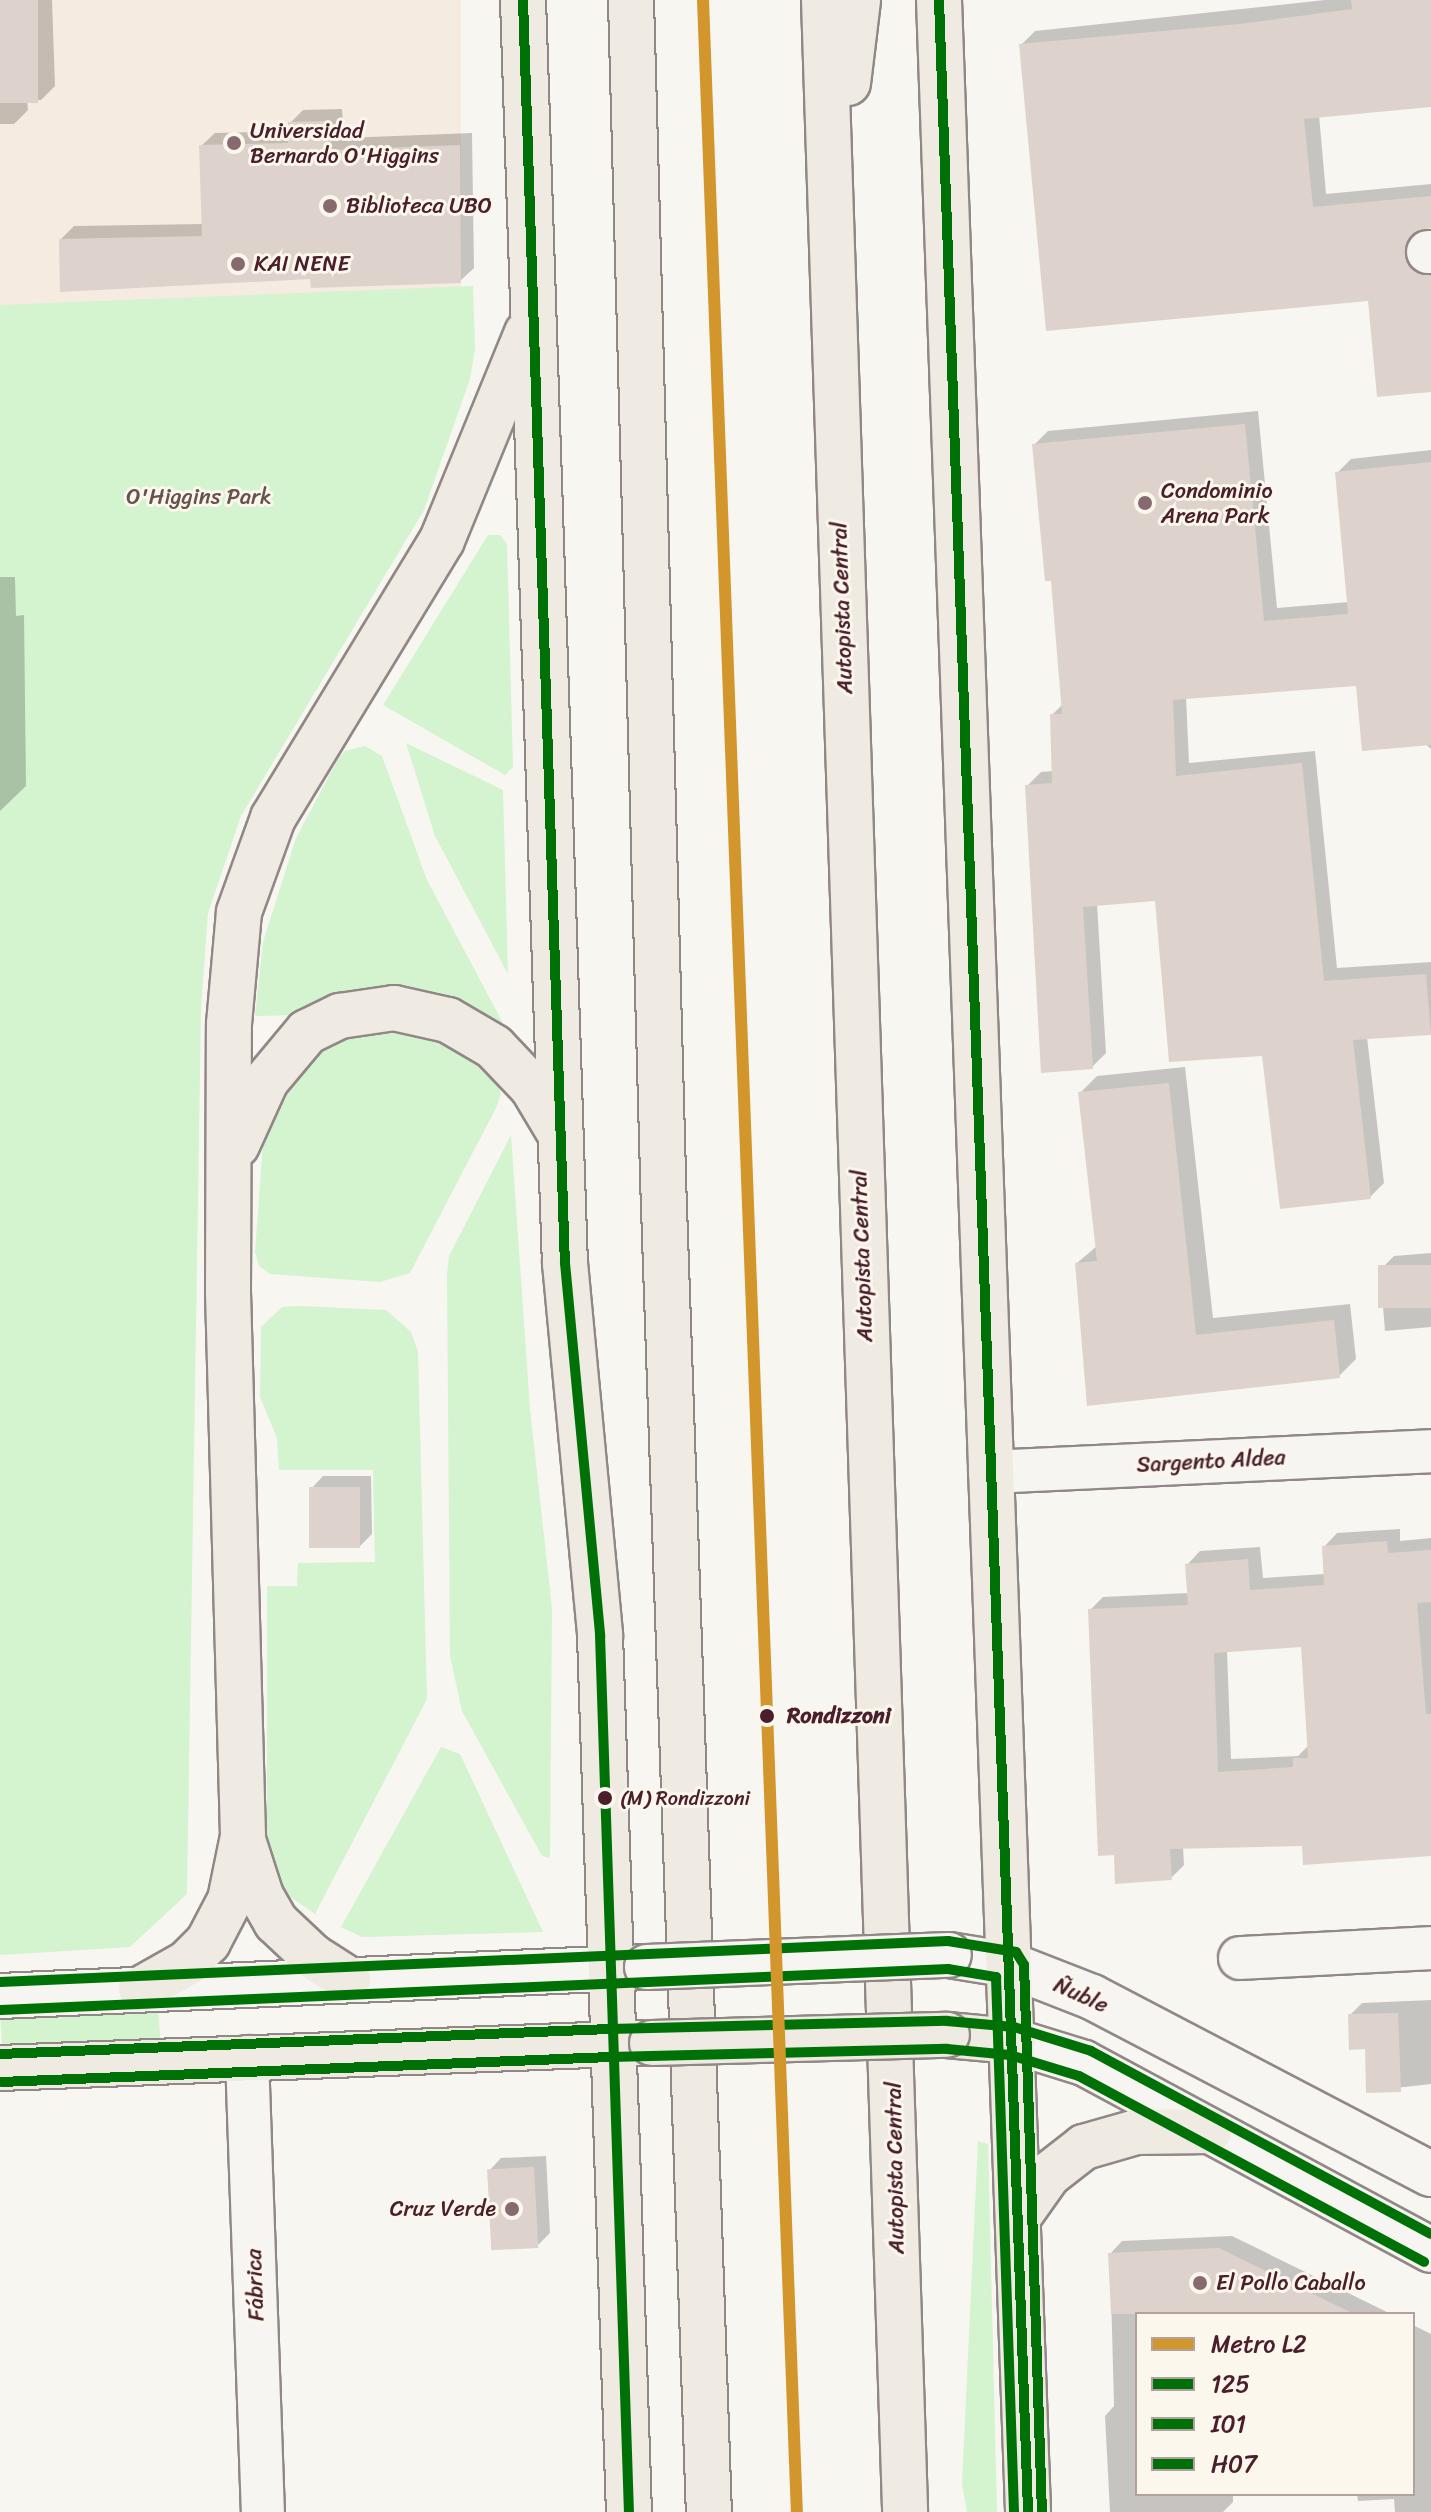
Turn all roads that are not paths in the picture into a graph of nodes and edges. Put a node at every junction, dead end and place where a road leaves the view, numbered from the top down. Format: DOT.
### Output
graph roads {
  1 [pos="523,0"];
  2 [pos="608,0"];
  3 [pos="631,0"];
  4 [pos="824,0"];
  5 [pos="858,0"];
  6 [pos="939,0"];
  7 [pos="635,127"];
  8 [pos="829,196"];
  9 [pos="533,316"];
  10 [pos="561,1135"];
  11 [pos="230,1163"];
  12 [pos="1431,1451"];
  13 [pos="990,1472"];
  14 [pos="243,1836"];
  15 [pos="1431,1948"];
  16 [pos="1240,1958"];
  17 [pos="1010,1965"];
  18 [pos="628,1967"];
  19 [pos="348,1979"];
  20 [pos="141,1989"];
  21 [pos="0,1996"];
  22 [pos="1013,2041"];
  23 [pos="631,2043"];
  24 [pos="247,2057"];
  25 [pos="0,2068"];
  26 [pos="1209,2131"];
  27 [pos="1431,2174"];
  28 [pos="1019,2216"];
  29 [pos="1431,2250"];
  30 [pos="263,2512"];
  31 [pos="629,2512"];
  32 [pos="709,2512"];
  33 [pos="905,2512"];
  34 [pos="1028,2512"];
  1 -- 9 [label="main road"];
  2 -- 7 [label="main road"];
  3 -- 7 [label="main road"];
  4 -- 8 [label="main road, Autopista Central"];
  5 -- 8 [label="main road"];
  6 -- 13 [label="main road"];
  7 -- 32 [label="main road"];
  8 -- 33 [label="main road, Autopista Central"];
  9 -- 10 [label="main road"];
  9 -- 11 [label="main road"];
  10 -- 11 [label="main road"];
  10 -- 18 [label="main road"];
  11 -- 14 [label="main road"];
  12 -- 13 [label="street, Sargento Aldea"];
  13 -- 17 [label="main road"];
  14 -- 19 [label="main road"];
  14 -- 20 [label="main road"];
  15 -- 16 [label="street"];
  17 -- 18 [label="main road, Ñuble, bridge"];
  17 -- 22 [label="main road"];
  17 -- 27 [label="main road, Ñuble"];
  18 -- 19 [label="main road, Ñuble"];
  18 -- 23 [label="main road"];
  19 -- 20 [label="main road, Ñuble"];
  20 -- 21 [label="main road, Ñuble"];
  22 -- 23 [label="main road, bridge"];
  22 -- 26 [label="main road"];
  22 -- 28 [label="main road"];
  23 -- 24 [label="main road"];
  23 -- 31 [label="main road"];
  24 -- 25 [label="main road"];
  24 -- 30 [label="street, Fábrica"];
  26 -- 28 [label="main road"];
  26 -- 29 [label="main road"];
  28 -- 34 [label="main road"];
}
